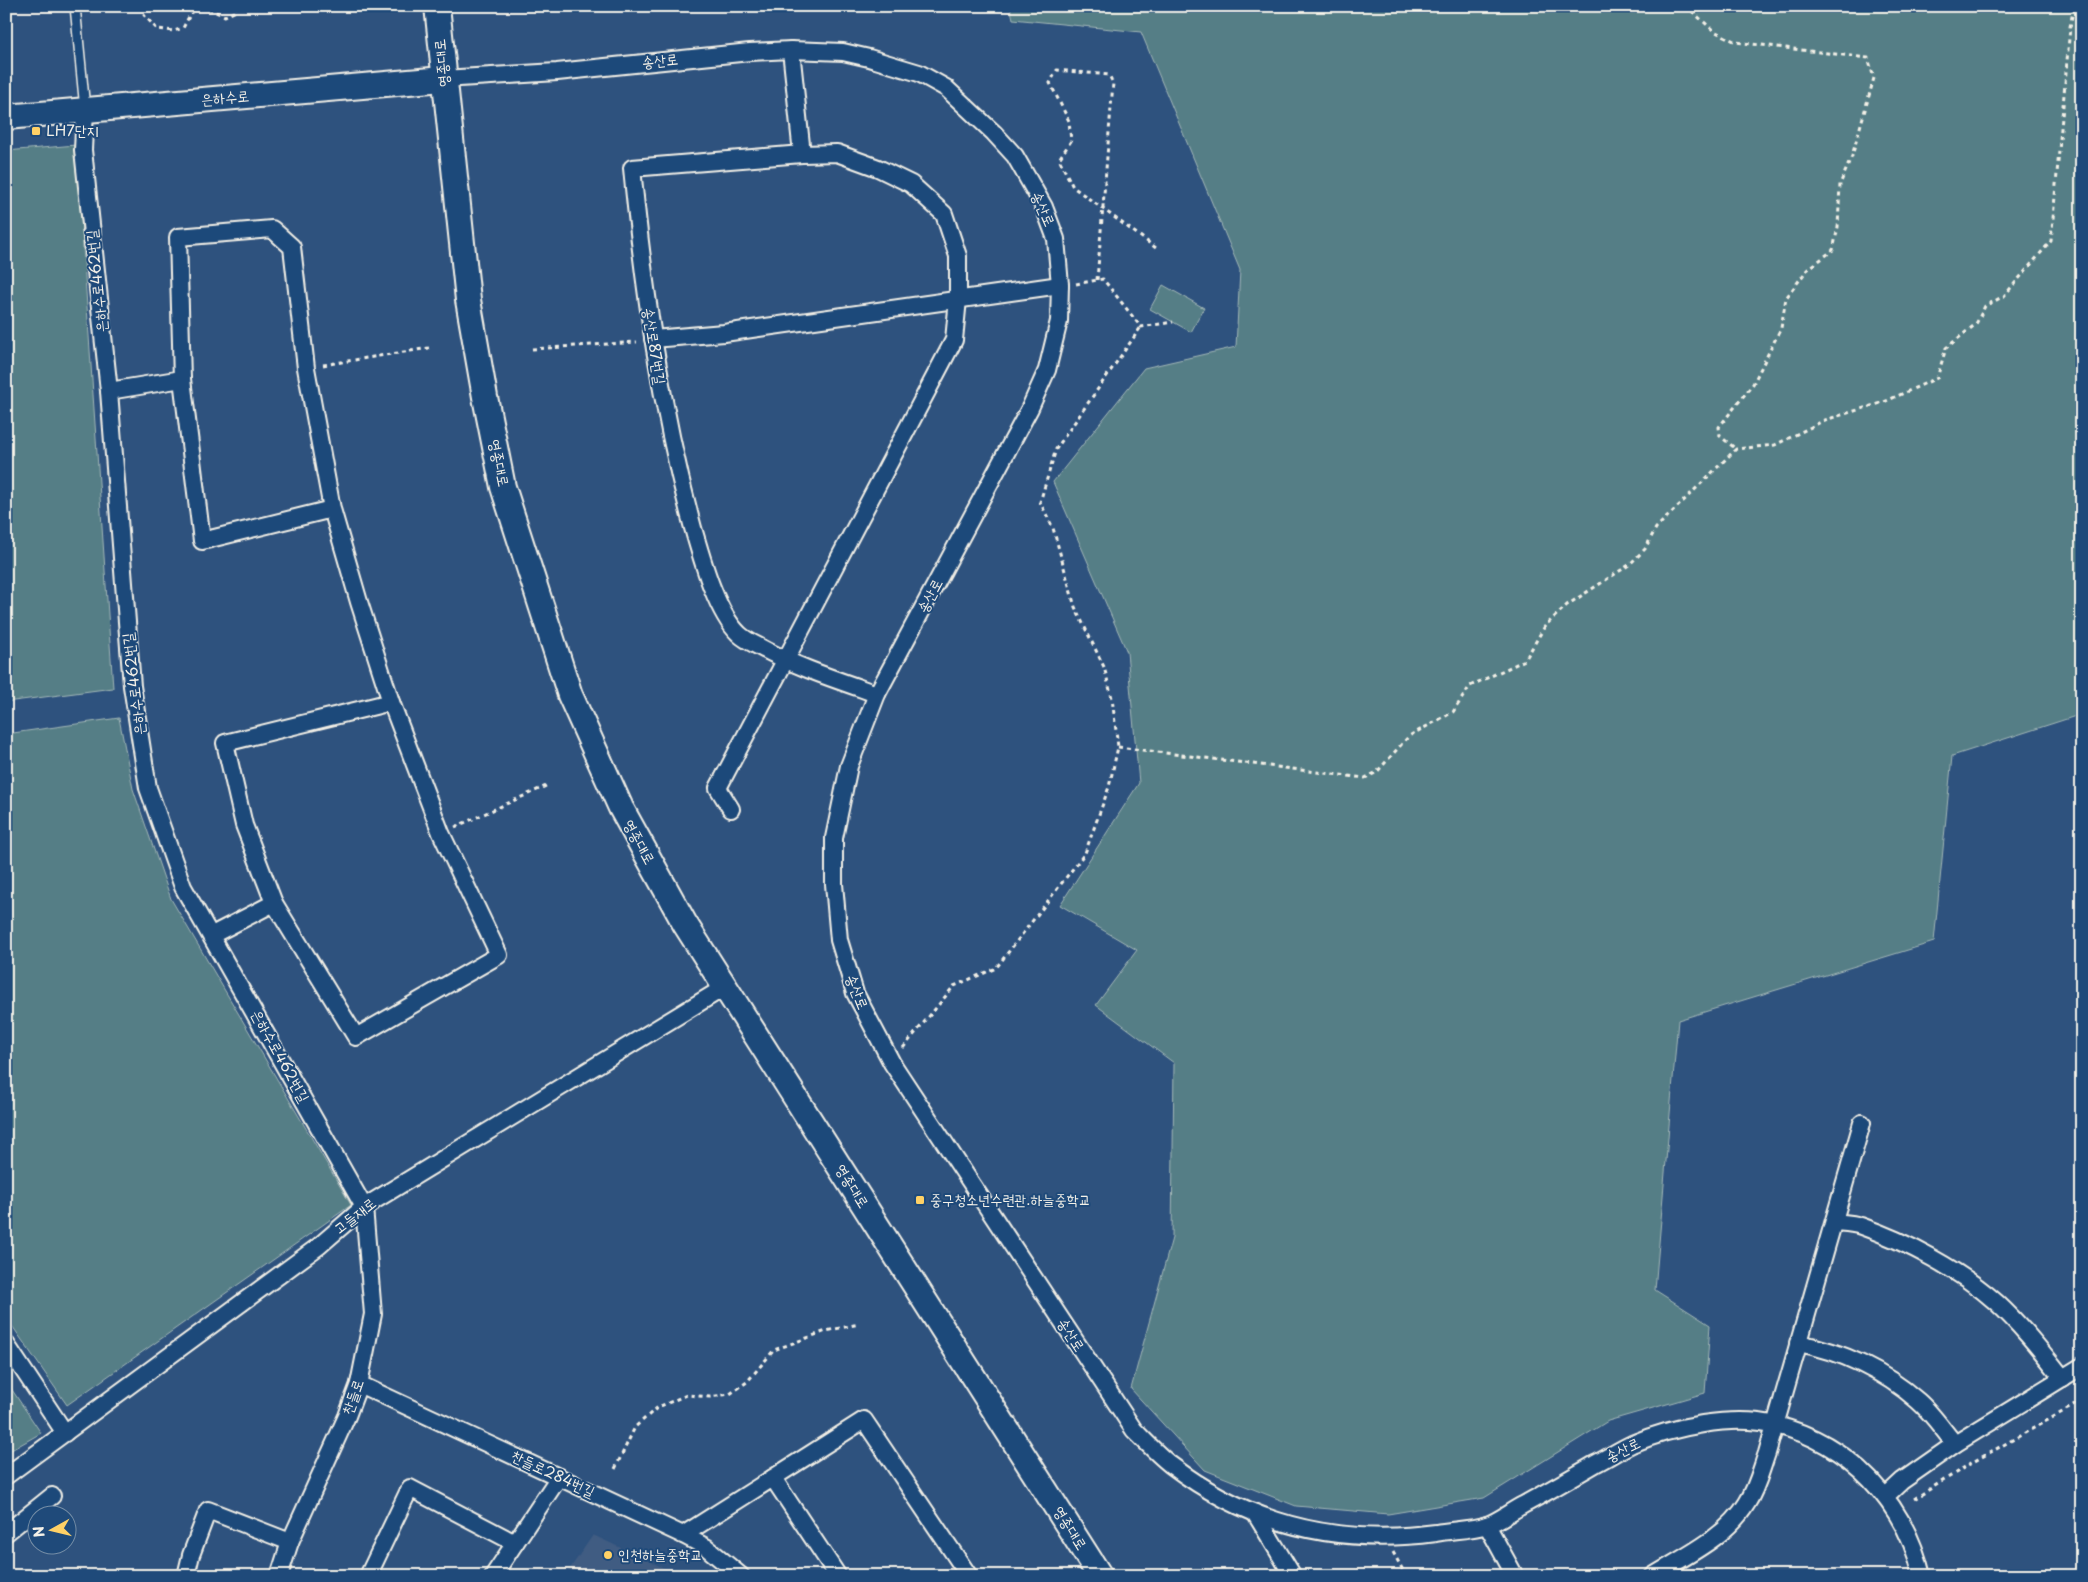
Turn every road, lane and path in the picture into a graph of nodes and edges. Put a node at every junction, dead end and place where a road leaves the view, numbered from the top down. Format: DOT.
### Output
graph roads {
  1 [pos="75,6"];
  2 [pos="140,6"];
  3 [pos="201,6"];
  4 [pos="236,6"];
  5 [pos="437,6"];
  6 [pos="1686,6"];
  7 [pos="2074,6"];
  8 [pos="791,50"];
  9 [pos="443,79"];
  10 [pos="85,110"];
  11 [pos="6,116"];
  12 [pos="802,154"];
  13 [pos="1102,209"];
  14 [pos="1156,248"];
  15 [pos="1097,280"];
  16 [pos="1068,284"];
  17 [pos="958,299"];
  18 [pos="1174,322"];
  19 [pos="1141,327"];
  20 [pos="647,340"];
  21 [pos="428,348"];
  22 [pos="532,349"];
  23 [pos="306,368"];
  24 [pos="182,379"];
  25 [pos="109,391"];
  26 [pos="1736,449"];
  27 [pos="332,508"];
  28 [pos="784,661"];
  29 [pos="877,694"];
  30 [pos="391,702"];
  31 [pos="1118,747"];
  32 [pos="546,786"];
  33 [pos="731,810"];
  34 [pos="441,833"];
  35 [pos="274,903"];
  36 [pos="212,935"];
  37 [pos="725,987"];
  38 [pos="900,1052"];
  39 [pos="1862,1123"];
  40 [pos="364,1207"];
  41 [pos="1834,1222"];
  42 [pos="859,1324"];
  43 [pos="1798,1343"];
  44 [pos="6,1344"];
  45 [pos="2082,1366"];
  46 [pos="2062,1378"];
  47 [pos="359,1384"];
  48 [pos="2082,1401"];
  49 [pos="1774,1424"];
  50 [pos="65,1433"];
  51 [pos="1955,1444"];
  52 [pos="615,1469"];
  53 [pos="6,1476"];
  54 [pos="559,1476"];
  55 [pos="773,1478"];
  56 [pos="52,1496"];
  57 [pos="1886,1496"];
  58 [pos="1914,1499"];
  59 [pos="1255,1513"];
  60 [pos="1487,1525"];
  61 [pos="6,1534"];
  62 [pos="683,1535"];
  63 [pos="290,1542"];
  64 [pos="515,1543"];
  65 [pos="1393,1552"];
  66 [pos="186,1576"];
  67 [pos="279,1576"];
  68 [pos="368,1576"];
  69 [pos="493,1576"];
  70 [pos="741,1576"];
  71 [pos="838,1576"];
  72 [pos="969,1576"];
  73 [pos="1100,1576"];
  74 [pos="1293,1576"];
  75 [pos="1406,1576"];
  76 [pos="1515,1576"];
  77 [pos="1652,1576"];
  78 [pos="1922,1576"];
  1 -- 10 [label="lane"];
  2 -- 3 [label="path"];
  3 -- 4 [label="path"];
  5 -- 9 [label="street, 영종대로"];
  6 -- 26 [label="path"];
  7 -- 26 [label="path"];
  8 -- 9 [label="street, 송산로"];
  8 -- 12 [label="street"];
  8 -- 16 [label="street, 송산로"];
  9 -- 10 [label="street, 은하수로"];
  9 -- 37 [label="street, 영종대로"];
  10 -- 11 [label="street, 은하수로"];
  10 -- 25 [label="street, 은하수로462번길"];
  12 -- 17 [label="street"];
  12 -- 20 [label="street, 송산로87번길"];
  13 -- 13 [label="path"];
  13 -- 14 [label="path"];
  13 -- 15 [label="path"];
  15 -- 16 [label="path"];
  15 -- 19 [label="path"];
  16 -- 17 [label="street"];
  16 -- 29 [label="street, 송산로"];
  17 -- 20 [label="street"];
  17 -- 28 [label="street"];
  18 -- 19 [label="path"];
  19 -- 31 [label="path"];
  20 -- 22 [label="path"];
  20 -- 28 [label="street, 송산로87번길"];
  21 -- 23 [label="path"];
  23 -- 24 [label="street"];
  23 -- 27 [label="street"];
  24 -- 25 [label="street"];
  24 -- 27 [label="street"];
  25 -- 36 [label="street, 은하수로462번길"];
  26 -- 31 [label="path"];
  27 -- 30 [label="street"];
  28 -- 29 [label="street, 송산로87번길"];
  28 -- 33 [label="street"];
  29 -- 59 [label="street, 송산로"];
  30 -- 34 [label="street"];
  30 -- 35 [label="street"];
  31 -- 38 [label="path"];
  32 -- 34 [label="path"];
  34 -- 35 [label="street"];
  35 -- 36 [label="street"];
  36 -- 40 [label="street, 은하수로462번길"];
  37 -- 40 [label="street, 고들재로"];
  37 -- 73 [label="street, 영종대로"];
  39 -- 41 [label="street"];
  40 -- 47 [label="street, 찬들로"];
  40 -- 50 [label="street, 고들재로"];
  41 -- 43 [label="street"];
  41 -- 46 [label="street"];
  42 -- 52 [label="path"];
  43 -- 49 [label="street"];
  43 -- 51 [label="street"];
  44 -- 50 [label="street"];
  45 -- 46 [label="street"];
  46 -- 51 [label="street"];
  47 -- 54 [label="street, 찬들로284번길"];
  47 -- 63 [label="street, 찬들로"];
  48 -- 58 [label="path"];
  49 -- 57 [label="street, 송산로"];
  49 -- 60 [label="street, 송산로"];
  49 -- 77 [label="street"];
  50 -- 53 [label="street, 고들재로"];
  51 -- 57 [label="street"];
  54 -- 62 [label="street, 찬들로284번길"];
  54 -- 64 [label="street"];
  55 -- 62 [label="street"];
  55 -- 71 [label="street"];
  55 -- 72 [label="street"];
  56 -- 61 [label="street"];
  57 -- 78 [label="street, 송산로"];
  59 -- 60 [label="street, 송산로"];
  59 -- 74 [label="street"];
  60 -- 76 [label="street"];
  62 -- 70 [label="street, 찬들로284번길"];
  63 -- 66 [label="street"];
  63 -- 67 [label="street, 찬들로"];
  64 -- 68 [label="street"];
  64 -- 69 [label="street"];
  65 -- 75 [label="path"];
}
